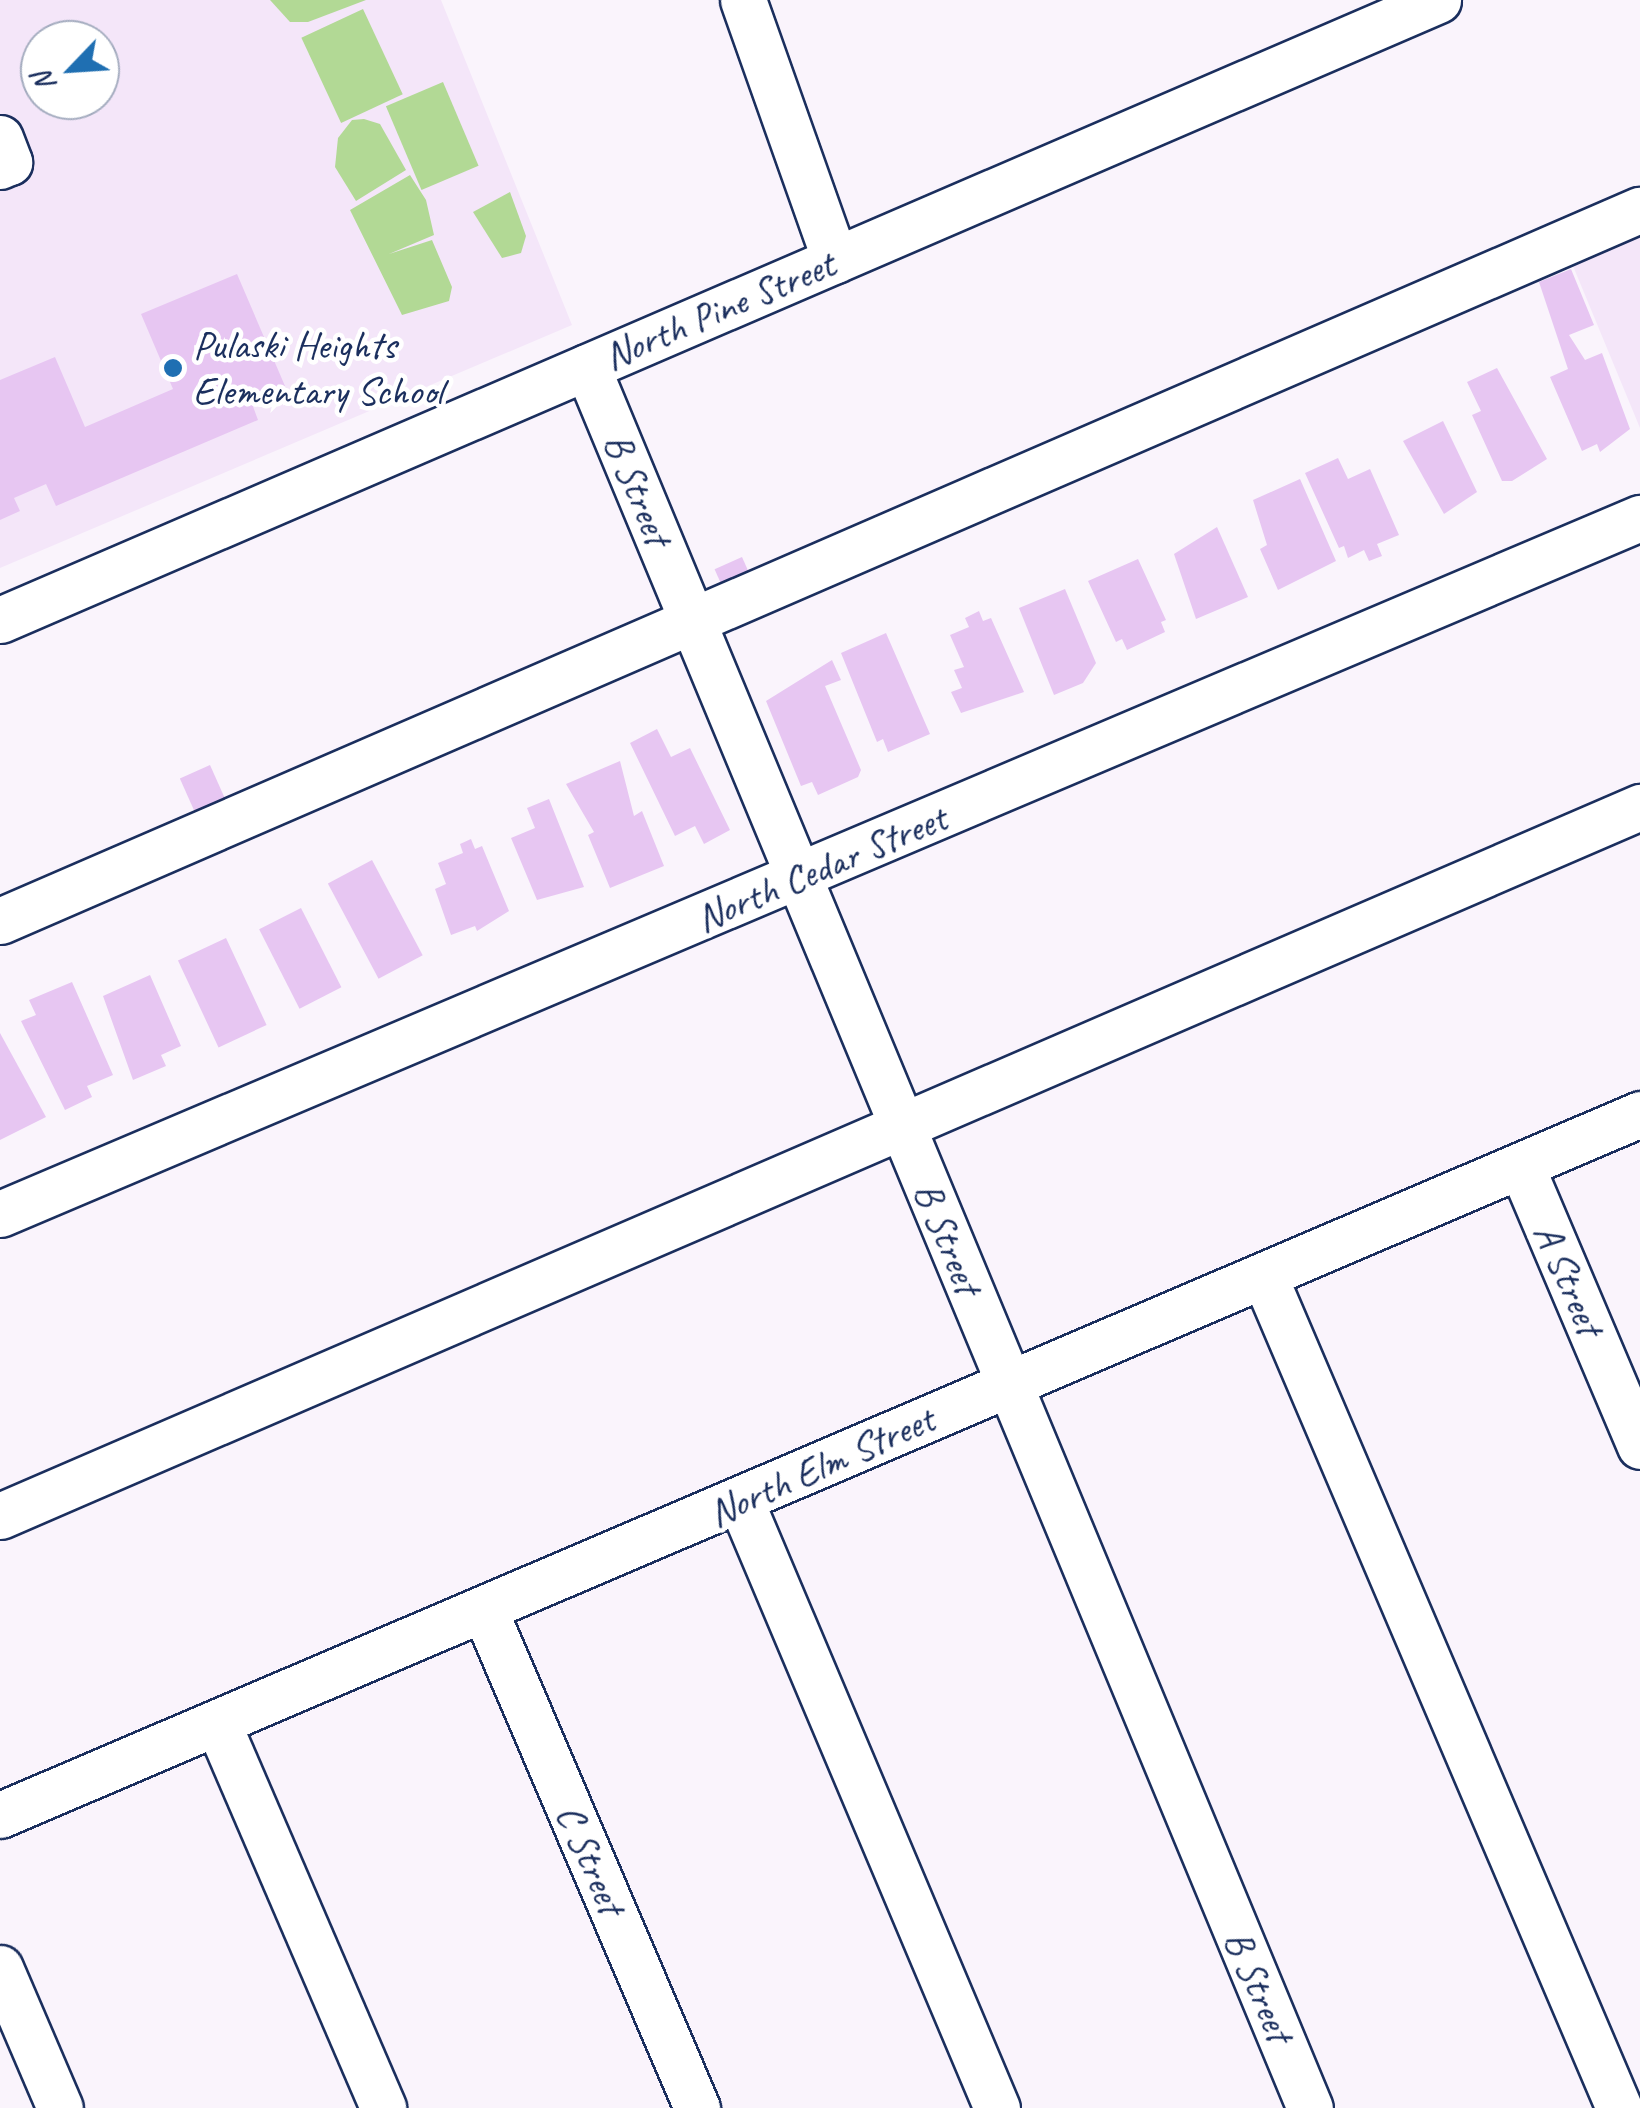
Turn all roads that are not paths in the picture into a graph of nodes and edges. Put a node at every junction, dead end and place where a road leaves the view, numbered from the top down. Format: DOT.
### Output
graph roads {
  1 [pos="742,0"];
  2 [pos="1438,0"];
  3 [pos="0,138"];
  4 [pos="0,166"];
  5 [pos="1639,210"];
  6 [pos="836,260"];
  7 [pos="587,366"];
  8 [pos="1640,518"];
  9 [pos="0,620"];
  10 [pos="694,623"];
  11 [pos="1640,807"];
  12 [pos="800,879"];
  13 [pos="0,921"];
  14 [pos="1640,1114"];
  15 [pos="902,1126"];
  16 [pos="1522,1168"];
  17 [pos="0,1214"];
  18 [pos="1265,1278"];
  19 [pos="1007,1383"];
  20 [pos="1640,1446"];
  21 [pos="741,1502"];
  22 [pos="0,1516"];
  23 [pos="484,1609"];
  24 [pos="218,1724"];
  25 [pos="0,1815"];
  26 [pos="0,1968"];
  27 [pos="60,2108"];
  28 [pos="383,2108"];
  29 [pos="697,2108"];
  30 [pos="997,2108"];
  31 [pos="1310,2108"];
  32 [pos="1619,2108"];
  1 -- 6 [label="street"];
  2 -- 6 [label="street, North Pine Street"];
  3 -- 4 [label="street"];
  5 -- 10 [label="street"];
  6 -- 7 [label="street, North Pine Street"];
  7 -- 9 [label="street, North Pine Street"];
  7 -- 10 [label="street, B Street"];
  8 -- 12 [label="street, North Cedar Street"];
  10 -- 12 [label="street, B Street"];
  10 -- 13 [label="street"];
  11 -- 15 [label="street"];
  12 -- 15 [label="street, B Street"];
  12 -- 17 [label="street, North Cedar Street"];
  14 -- 16 [label="street, North Elm Street"];
  15 -- 19 [label="street, B Street"];
  15 -- 22 [label="street"];
  16 -- 18 [label="street, North Elm Street"];
  16 -- 20 [label="street, A Street"];
  18 -- 19 [label="street, North Elm Street"];
  18 -- 32 [label="street"];
  19 -- 21 [label="street, North Elm Street"];
  19 -- 31 [label="street, B Street"];
  21 -- 23 [label="street, North Elm Street"];
  21 -- 30 [label="street"];
  23 -- 24 [label="street, North Elm Street"];
  23 -- 29 [label="street, C Street"];
  24 -- 25 [label="street, North Elm Street"];
  24 -- 28 [label="street"];
  26 -- 27 [label="street"];
}
